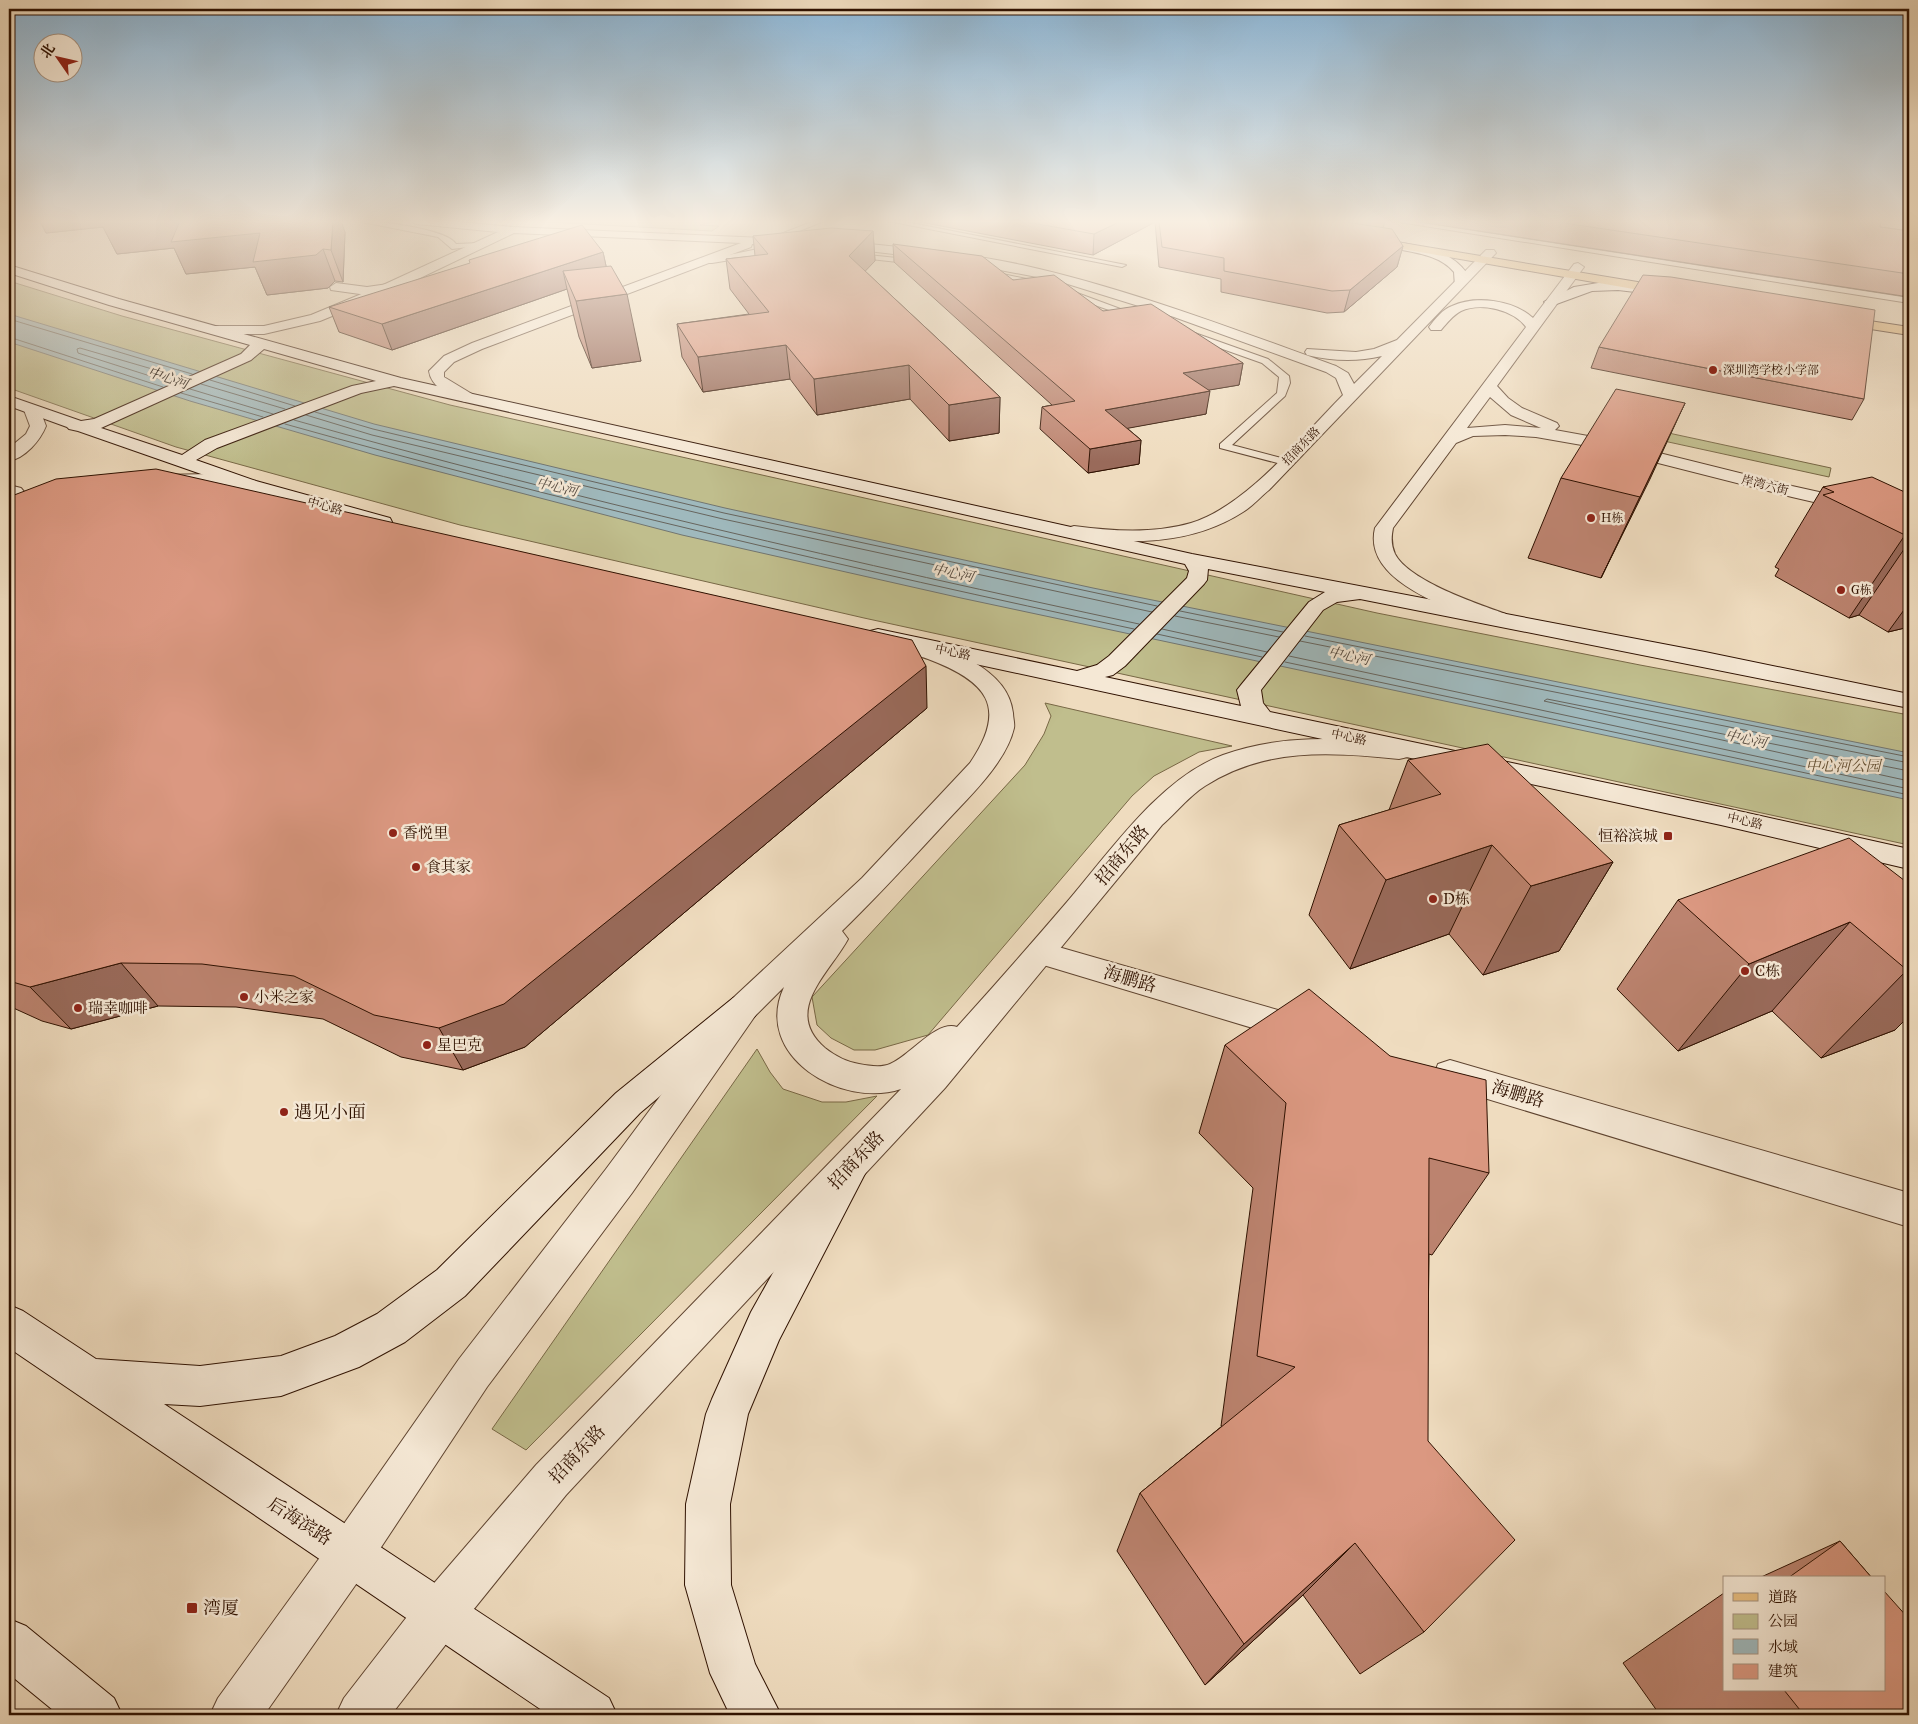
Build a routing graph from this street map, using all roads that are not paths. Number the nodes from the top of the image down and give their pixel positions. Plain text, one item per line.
1 (112, 301) edge
2 (357, 301) edge
3 (595, 301) edge
4 (1094, 301) edge
5 (1136, 301) edge
6 (1442, 301) edge
7 (1551, 302) edge
8 (1178, 314) junction
9 (1149, 320) edge
10 (1909, 322) edge
11 (1533, 327) junction
12 (212, 330) junction
13 (1176, 330) edge
14 (1909, 331) edge
15 (1404, 341) junction
16 (258, 342) junction
17 (398, 382) junction
18 (1490, 387) junction
19 (1351, 395) junction
20 (466, 396) junction
21 (9, 401) edge
22 (32, 410) junction
23 (74, 426) junction
24 (1448, 440) junction
25 (1622, 449) junction
26 (9, 456) edge
27 (1285, 462) junction
28 (186, 464) junction
29 (139, 482) edge
30 (250, 486) junction
31 (9, 490) edge
32 (34, 510) edge
33 (9, 513) edge
34 (1909, 518) edge
35 (9, 519) edge
36 (403, 527) edge
37 (1062, 531) junction
38 (1195, 570) junction
39 (1365, 593) junction
40 (1499, 620) junction
41 (1077, 678) junction
42 (1909, 701) edge
43 (1262, 718) junction
44 (1423, 753) junction
45 (1909, 859) edge
46 (872, 885) junction
47 (1041, 953) junction
48 (1008, 991) junction
49 (744, 1007) junction
50 (1330, 1038) edge
51 (1425, 1066) edge
52 (851, 1166) junction
53 (1909, 1210) edge
54 (9, 1325) edge
55 (90, 1379) junction
56 (350, 1554) junction
57 (440, 1613) junction
58 (9, 1643) edge
59 (97, 1715) edge
60 (235, 1715) edge
61 (361, 1715) edge
62 (592, 1715) edge
63 (756, 1715) edge

1 - 12 street
2 - 12 street
3 - 20 street
4 - 9 lane
5 - 8 street
6 - 15 street, 招商东路
7 - 11 street
8 - 15 street
8 - 19 street
10 - 14 main road
11 - 15 street
11 - 18 street
12 - 16 street
13 - 27 lane
15 - 19 street, 招商东路
16 - 17 street
16 - 23 street
17 - 20 street
17 - 28 street
18 - 24 street
18 - 25 street
19 - 27 street, 招商东路
20 - 37 street
21 - 22 street, 中心路
22 - 23 street, 中心路
22 - 26 street
23 - 28 street, 中心路
24 - 25 street
24 - 40 street
25 - 34 street, 岸湾六街
27 - 37 street, 招商东路
28 - 30 street, 中心路
29 - 30 street
30 - 36 street, 中心路
31 - 33 street
32 - 35 street
37 - 38 street
38 - 39 street
38 - 41 street
39 - 40 street
39 - 43 street
40 - 42 street
41 - 43 street, 中心路
41 - 46 street, 中心路
43 - 44 street, 中心路
44 - 45 street, 中心路
44 - 47 street, 招商东路
46 - 48 street
46 - 49 street
47 - 48 street, 招商东路
47 - 50 street, 海鹏路
48 - 52 street, 招商东路
49 - 55 street
49 - 56 street
51 - 53 street, 海鹏路
52 - 57 street, 招商东路
52 - 63 street
54 - 55 street, 后海滨路
55 - 56 street, 后海滨路
56 - 57 street, 后海滨路
56 - 60 street
57 - 61 street, 招商东路
57 - 62 street, 后海滨路
58 - 59 street

